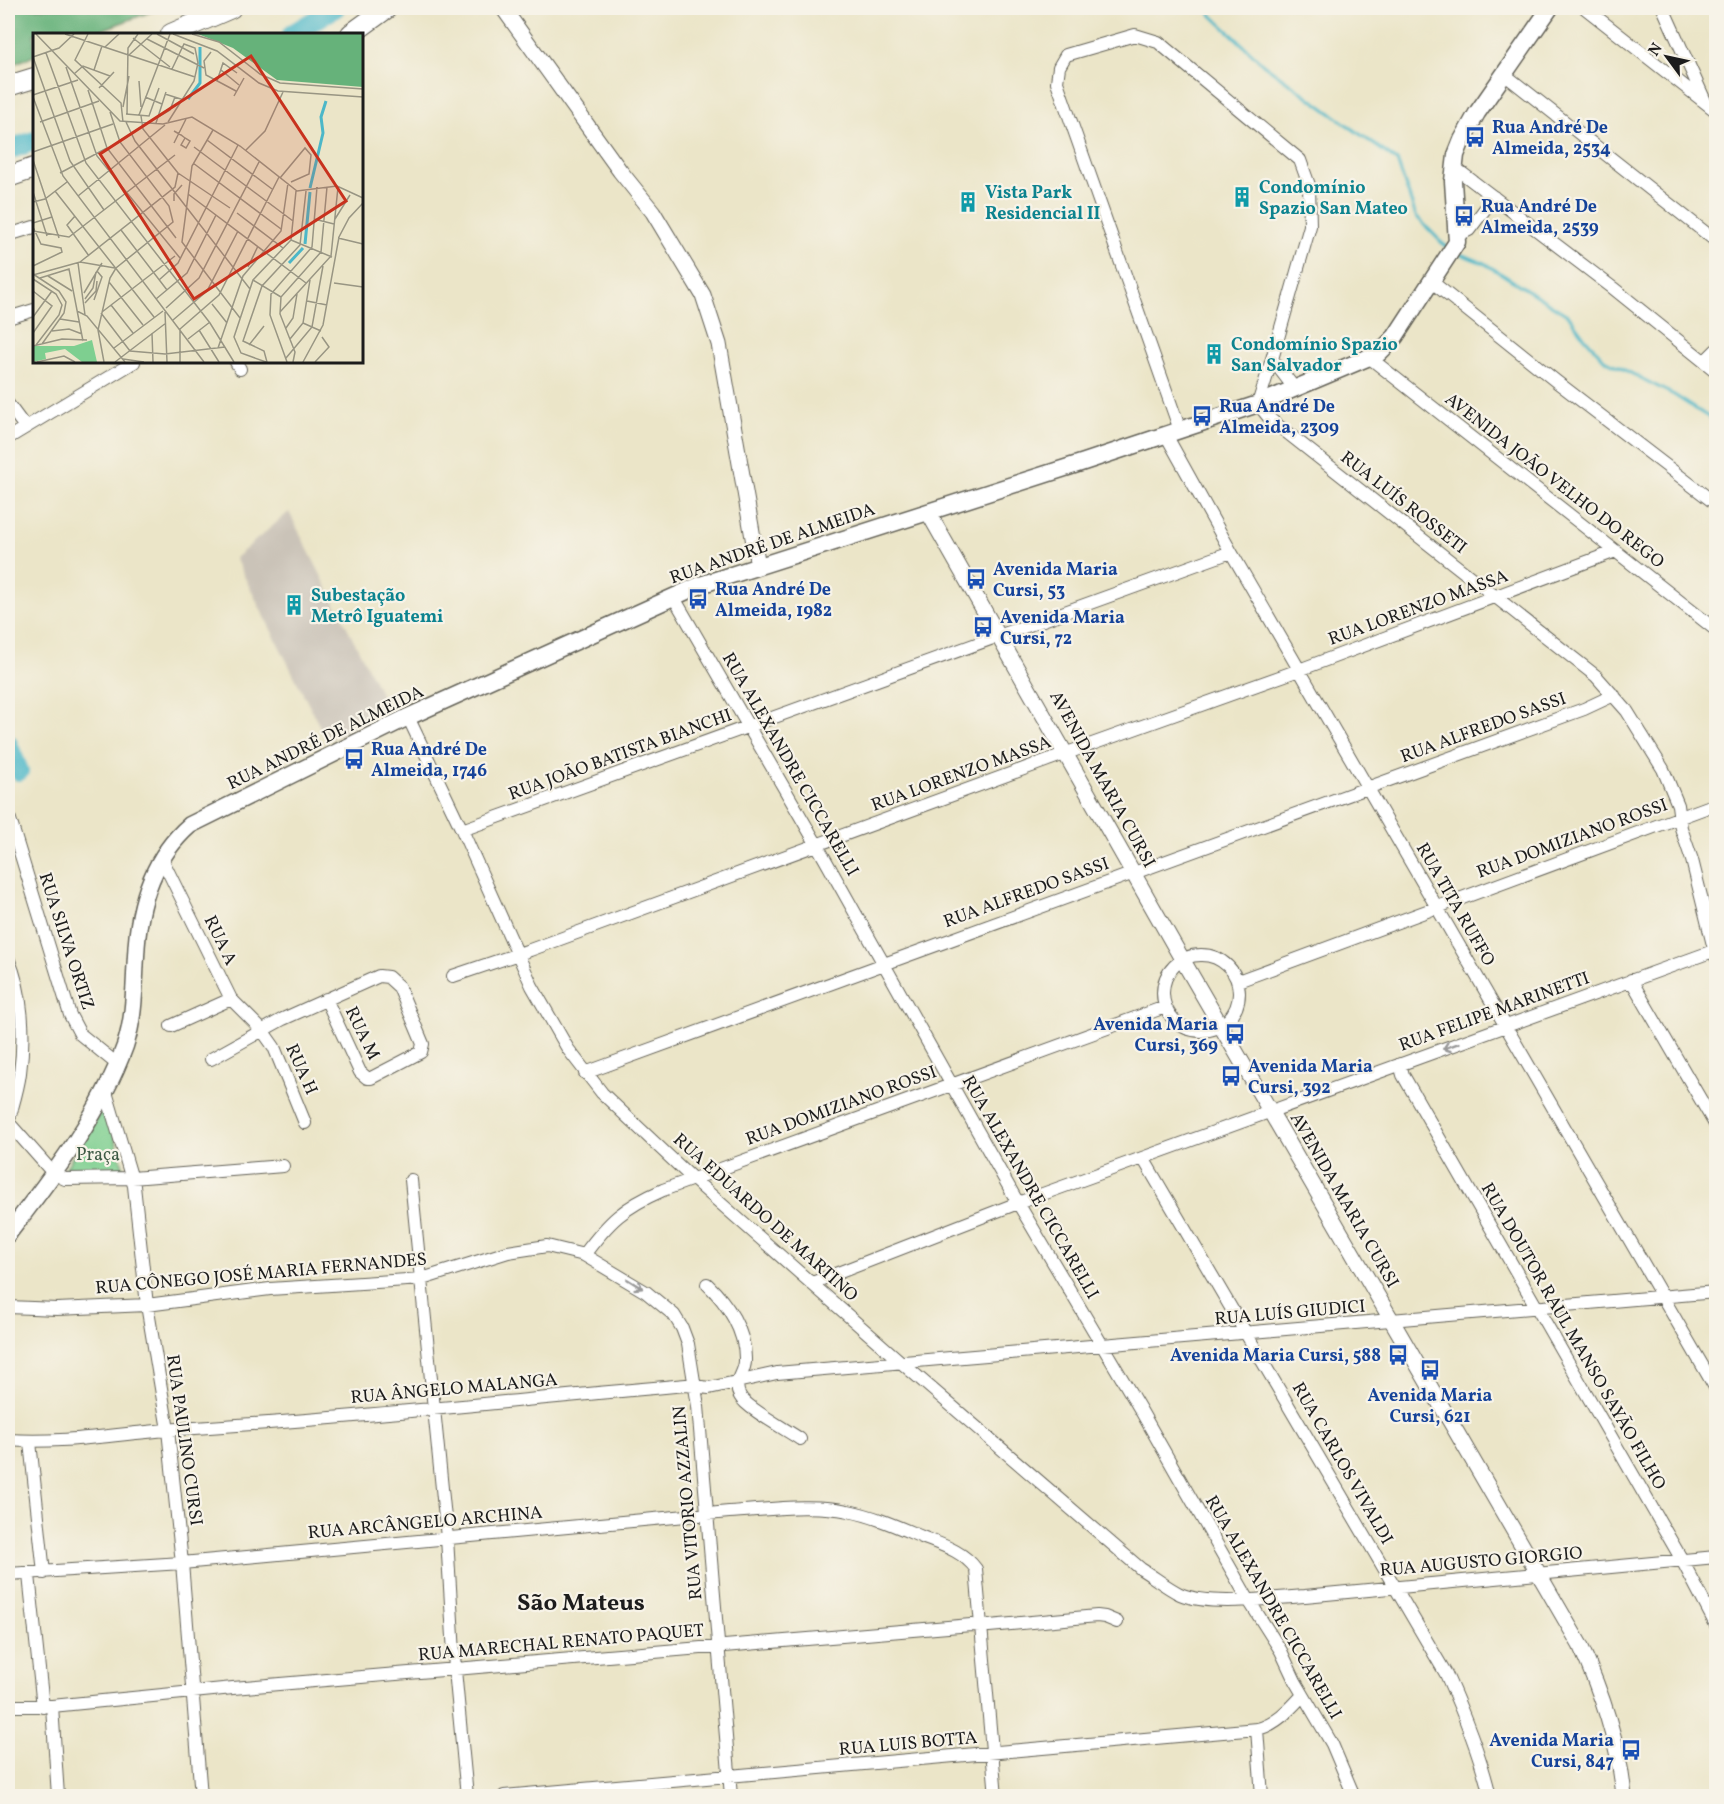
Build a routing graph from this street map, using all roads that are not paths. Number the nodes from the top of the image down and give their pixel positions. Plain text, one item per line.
1 (231, 8) edge
2 (387, 8) edge
3 (503, 8) edge
4 (1550, 8) edge
5 (1585, 8) edge
6 (1663, 8) edge
7 (173, 33) edge
8 (352, 33) edge
9 (1687, 59) junction
10 (1504, 74) junction
11 (1670, 75) junction
12 (33, 78) edge
13 (8, 86) edge
14 (1706, 102) junction
15 (1716, 111) edge
16 (1454, 167) junction
17 (33, 168) edge
18 (8, 177) edge
19 (1494, 197) junction
20 (33, 227) edge
21 (8, 235) edge
22 (1457, 239) junction
23 (1716, 241) edge
24 (1432, 282) junction
25 (33, 310) edge
26 (8, 318) edge
27 (1716, 350) edge
28 (1370, 358) junction
29 (1272, 359) junction
30 (1705, 361) junction
31 (129, 363) edge
32 (1716, 370) edge
33 (1295, 389) junction
34 (8, 404) edge
35 (1258, 404) junction
36 (25, 427) junction
37 (1173, 433) junction
38 (8, 438) edge
39 (1716, 504) edge
40 (928, 512) junction
41 (1616, 551) junction
42 (1231, 552) junction
43 (758, 566) junction
44 (673, 596) junction
45 (1495, 597) junction
46 (1716, 630) edge
47 (999, 636) junction
48 (1299, 670) junction
49 (1614, 695) junction
50 (408, 717) junction
51 (749, 727) junction
52 (1066, 753) junction
53 (1368, 788) junction
54 (1716, 804) edge
55 (8, 813) edge
56 (1680, 818) junction
57 (462, 830) junction
58 (817, 845) junction
59 (160, 857) junction
60 (1133, 873) junction
61 (1436, 907) junction
62 (1716, 953) edge
63 (516, 954) junction
64 (8, 958) edge
65 (1182, 959) junction
66 (884, 963) junction
67 (453, 976) dead end
68 (1631, 980) junction
69 (1238, 981) junction
70 (231, 999) junction
71 (326, 999) junction
72 (1165, 1007) junction
73 (171, 1026) dead end
74 (1221, 1026) junction
75 (1505, 1026) junction
76 (262, 1030) junction
77 (211, 1059) dead end
78 (117, 1064) junction
79 (1400, 1065) junction
80 (585, 1073) junction
81 (950, 1084) junction
82 (106, 1092) junction
83 (1271, 1112) junction
84 (8, 1123) edge
85 (305, 1123) dead end
86 (1716, 1126) edge
87 (1143, 1158) junction
88 (283, 1166) dead end
89 (54, 1174) junction
90 (132, 1178) junction
91 (693, 1179) junction
92 (411, 1180) dead end
93 (1018, 1203) junction
94 (8, 1234) edge
95 (584, 1255) junction
96 (422, 1278) junction
97 (812, 1282) junction
98 (707, 1284) dead end
99 (1716, 1292) edge
100 (1663, 1297) junction
101 (147, 1305) junction
102 (8, 1307) edge
103 (1538, 1308) junction
104 (1392, 1321) junction
105 (1247, 1334) junction
106 (1102, 1346) junction
107 (903, 1364) junction
108 (738, 1381) junction
109 (695, 1387) junction
110 (1716, 1389) edge
111 (434, 1409) junction
112 (168, 1430) junction
113 (800, 1439) dead end
114 (8, 1440) edge
115 (30, 1442) junction
116 (706, 1514) junction
117 (447, 1538) junction
118 (1716, 1557) edge
119 (1682, 1560) junction
120 (182, 1563) junction
121 (8, 1571) edge
122 (44, 1573) junction
123 (1539, 1573) junction
124 (29, 1575) junction
125 (1395, 1587) junction
126 (1248, 1599) junction
127 (1117, 1622) dead end
128 (1716, 1625) edge
129 (981, 1626) junction
130 (718, 1647) junction
131 (455, 1670) junction
132 (194, 1692) junction
133 (1303, 1695) junction
134 (8, 1706) edge
135 (48, 1706) junction
136 (1257, 1729) junction
137 (992, 1753) junction
138 (729, 1777) junction
139 (58, 1797) edge
140 (201, 1797) edge
141 (467, 1797) edge
142 (504, 1797) edge
143 (731, 1797) edge
144 (996, 1797) edge
145 (1262, 1797) edge
146 (1353, 1797) edge
147 (1490, 1797) edge
148 (1624, 1797) edge

1 - 7 highway
2 - 8 highway
3 - 43 street
4 - 10 main road
5 - 11 street
6 - 9 street
9 - 11 street
9 - 14 street
10 - 16 main road
10 - 23 street
11 - 14 street
12 - 13 highway
14 - 15 street
16 - 19 street
16 - 22 main road
17 - 18 highway
19 - 22 street
19 - 30 street
20 - 21 street
22 - 24 main road, RUA ANDRÉ DE ALMEIDA
24 - 28 main road, RUA ANDRÉ DE ALMEIDA
24 - 39 street
25 - 26 street
27 - 30 street
28 - 33 main road, RUA ANDRÉ DE ALMEIDA
28 - 41 street, AVENIDA JOÃO VELHO DO REGO
29 - 33 street
29 - 35 street
29 - 37 street, RUA TITA RUFFO
30 - 32 street
31 - 36 street
33 - 35 main road, RUA ANDRÉ DE ALMEIDA
34 - 36 street
35 - 37 main road, RUA ANDRÉ DE ALMEIDA
35 - 45 street, RUA LUÍS ROSSETI
36 - 38 street
37 - 40 main road, RUA ANDRÉ DE ALMEIDA
37 - 42 street, RUA TITA RUFFO
40 - 43 main road, RUA ANDRÉ DE ALMEIDA
40 - 47 street, AVENIDA MARIA CURSI
41 - 45 street, RUA LORENZO MASSA
41 - 46 street, AVENIDA JOÃO VELHO DO REGO
42 - 47 street, RUA JOÃO BATISTA BIANCHI
42 - 48 street, RUA TITA RUFFO
43 - 44 main road, RUA ANDRÉ DE ALMEIDA
44 - 50 main road, RUA ANDRÉ DE ALMEIDA
44 - 51 street, RUA ALEXANDRE CICCARELLI
45 - 48 street, RUA LORENZO MASSA
45 - 49 street, RUA LUÍS ROSSETI
47 - 51 street, RUA JOÃO BATISTA BIANCHI
47 - 52 street, AVENIDA MARIA CURSI
48 - 52 street, RUA LORENZO MASSA
48 - 53 street, RUA TITA RUFFO
49 - 53 street, RUA ALFREDO SASSI
49 - 56 street, RUA LUÍS ROSSETI
50 - 57 street, RUA EDUARDO DE MARTINO
50 - 59 main road, RUA ANDRÉ DE ALMEIDA
51 - 57 street, RUA JOÃO BATISTA BIANCHI
51 - 58 street, RUA ALEXANDRE CICCARELLI
52 - 58 street, RUA LORENZO MASSA
52 - 60 street, AVENIDA MARIA CURSI
53 - 60 street, RUA ALFREDO SASSI
53 - 61 street, RUA TITA RUFFO
54 - 56 street, RUA DOMIZIANO ROSSI
55 - 78 street, RUA SILVA ORTIZ
56 - 61 street, RUA DOMIZIANO ROSSI
56 - 62 street, RUA LUÍS ROSSETI
57 - 63 street, RUA EDUARDO DE MARTINO
58 - 63 street, RUA LORENZO MASSA
58 - 66 street, RUA ALEXANDRE CICCARELLI
59 - 70 street, RUA A
59 - 78 main road, RUA ANDRÉ DE ALMEIDA
60 - 65 street, AVENIDA MARIA CURSI
60 - 66 street, RUA ALFREDO SASSI
61 - 69 street, RUA DOMIZIANO ROSSI
61 - 75 street, RUA TITA RUFFO
62 - 68 street, RUA FELIPE MARINETTI
63 - 67 street, RUA LORENZO MASSA
63 - 80 street, RUA EDUARDO DE MARTINO
64 - 84 street
65 - 69 street
65 - 72 street
65 - 74 street, AVENIDA MARIA CURSI
66 - 80 street, RUA ALFREDO SASSI
66 - 81 street, RUA ALEXANDRE CICCARELLI
68 - 75 street, RUA FELIPE MARINETTI
68 - 86 street
69 - 74 street
70 - 73 street
70 - 76 street, RUA A
71 - 71 street, RUA M
71 - 76 street
72 - 74 street
72 - 81 street, RUA DOMIZIANO ROSSI
74 - 83 street, AVENIDA MARIA CURSI
75 -> 79 street, RUA FELIPE MARINETTI
75 - 100 street, RUA TITA RUFFO
76 - 77 street
76 - 85 street, RUA H
78 - 82 main road, RUA ANDRÉ DE ALMEIDA
79 - 83 street, RUA FELIPE MARINETTI
79 - 103 street, RUA DOUTOR RAUL MANSO SAYÃO FILHO
80 - 91 street, RUA EDUARDO DE MARTINO
81 - 91 street, RUA DOMIZIANO ROSSI
81 - 93 street, RUA ALEXANDRE CICCARELLI
82 - 89 main road, RUA ANDRÉ DE ALMEIDA
82 - 90 street, RUA PAULINO CURSI
83 - 87 street, RUA FELIPE MARINETTI
83 - 104 street, AVENIDA MARIA CURSI
84 - 89 street
87 - 93 street, RUA FELIPE MARINETTI
87 - 105 street, RUA CARLOS VIVALDI
88 - 90 street
89 - 90 street
89 - 94 main road, RUA ANDRÉ DE ALMEIDA
90 - 101 street, RUA PAULINO CURSI
91 - 95 street, RUA DOMIZIANO ROSSI
91 - 97 street, RUA EDUARDO DE MARTINO
92 - 96 street
93 - 97 street, RUA FELIPE MARINETTI
93 - 106 street, RUA ALEXANDRE CICCARELLI
95 - 96 street, RUA CÔNEGO JOSÉ MARIA FERNANDES
95 -> 109 street, RUA CÔNEGO JOSÉ MARIA FERNANDES
96 - 101 street, RUA CÔNEGO JOSÉ MARIA FERNANDES
96 - 111 street
97 - 107 street, RUA EDUARDO DE MARTINO
98 - 108 street
99 - 100 street, RUA LUÍS GIUDICI
100 - 103 street, RUA LUÍS GIUDICI
100 - 110 street, RUA TITA RUFFO
101 - 102 street, RUA CÔNEGO JOSÉ MARIA FERNANDES
101 - 112 street, RUA PAULINO CURSI
103 - 104 street, RUA LUÍS GIUDICI
103 - 119 street, RUA DOUTOR RAUL MANSO SAYÃO FILHO
104 - 105 street, RUA LUÍS GIUDICI
104 - 123 street, AVENIDA MARIA CURSI
105 - 106 street, RUA LUÍS GIUDICI
105 - 125 street, RUA CARLOS VIVALDI
106 - 107 street, RUA LUÍS GIUDICI
106 - 126 street, RUA ALEXANDRE CICCARELLI
107 - 108 street, RUA ÂNGELO MALANGA
107 - 126 street, RUA EDUARDO DE MARTINO
108 - 109 street, RUA ÂNGELO MALANGA
108 - 113 street
109 - 111 street, RUA ÂNGELO MALANGA
109 - 116 street, RUA VITORIO AZZALIN
111 - 112 street, RUA ÂNGELO MALANGA
111 - 117 street
112 - 115 street, RUA ÂNGELO MALANGA
112 - 120 street, RUA PAULINO CURSI
114 - 115 street, RUA ÂNGELO MALANGA
115 - 122 street
116 - 117 street, RUA ARCÂNGELO ARCHINA
116 - 129 street, RUA ARCÂNGELO ARCHINA
116 - 130 street, RUA VITORIO AZZALIN
117 - 120 street, RUA ARCÂNGELO ARCHINA
117 - 131 street
118 - 119 street, RUA AUGUSTO GIORGIO
119 - 123 street, RUA AUGUSTO GIORGIO
119 - 128 street, RUA DOUTOR RAUL MANSO SAYÃO FILHO
120 - 122 street, RUA ARCÂNGELO ARCHINA
120 - 132 street, RUA PAULINO CURSI
121 - 124 street, RUA ARCÂNGELO ARCHINA
122 - 124 street, RUA ARCÂNGELO ARCHINA
123 - 125 street, RUA AUGUSTO GIORGIO
123 - 148 street, AVENIDA MARIA CURSI
124 - 135 street
125 - 126 street, RUA AUGUSTO GIORGIO
125 - 147 street, RUA CARLOS VIVALDI
126 - 133 street, RUA ALEXANDRE CICCARELLI
127 - 129 street, RUA MARECHAL RENATO PAQUET
129 - 130 street, RUA MARECHAL RENATO PAQUET
129 - 137 street
130 - 131 street, RUA MARECHAL RENATO PAQUET
130 - 138 street, RUA VITORIO AZZALIN
131 - 132 street, RUA MARECHAL RENATO PAQUET
131 - 141 street
132 - 135 street, RUA MARECHAL RENATO PAQUET
132 - 140 street, RUA PAULINO CURSI
133 - 136 street, RUA LUIS BOTTA
133 - 146 street, RUA ALEXANDRE CICCARELLI
134 - 135 street, RUA MARECHAL RENATO PAQUET
135 - 139 street
136 - 137 street, RUA LUIS BOTTA
136 - 145 street
137 - 138 street, RUA LUIS BOTTA
137 - 144 street
138 - 142 street, RUA LUIS BOTTA
138 - 143 street, RUA VITORIO AZZALIN

